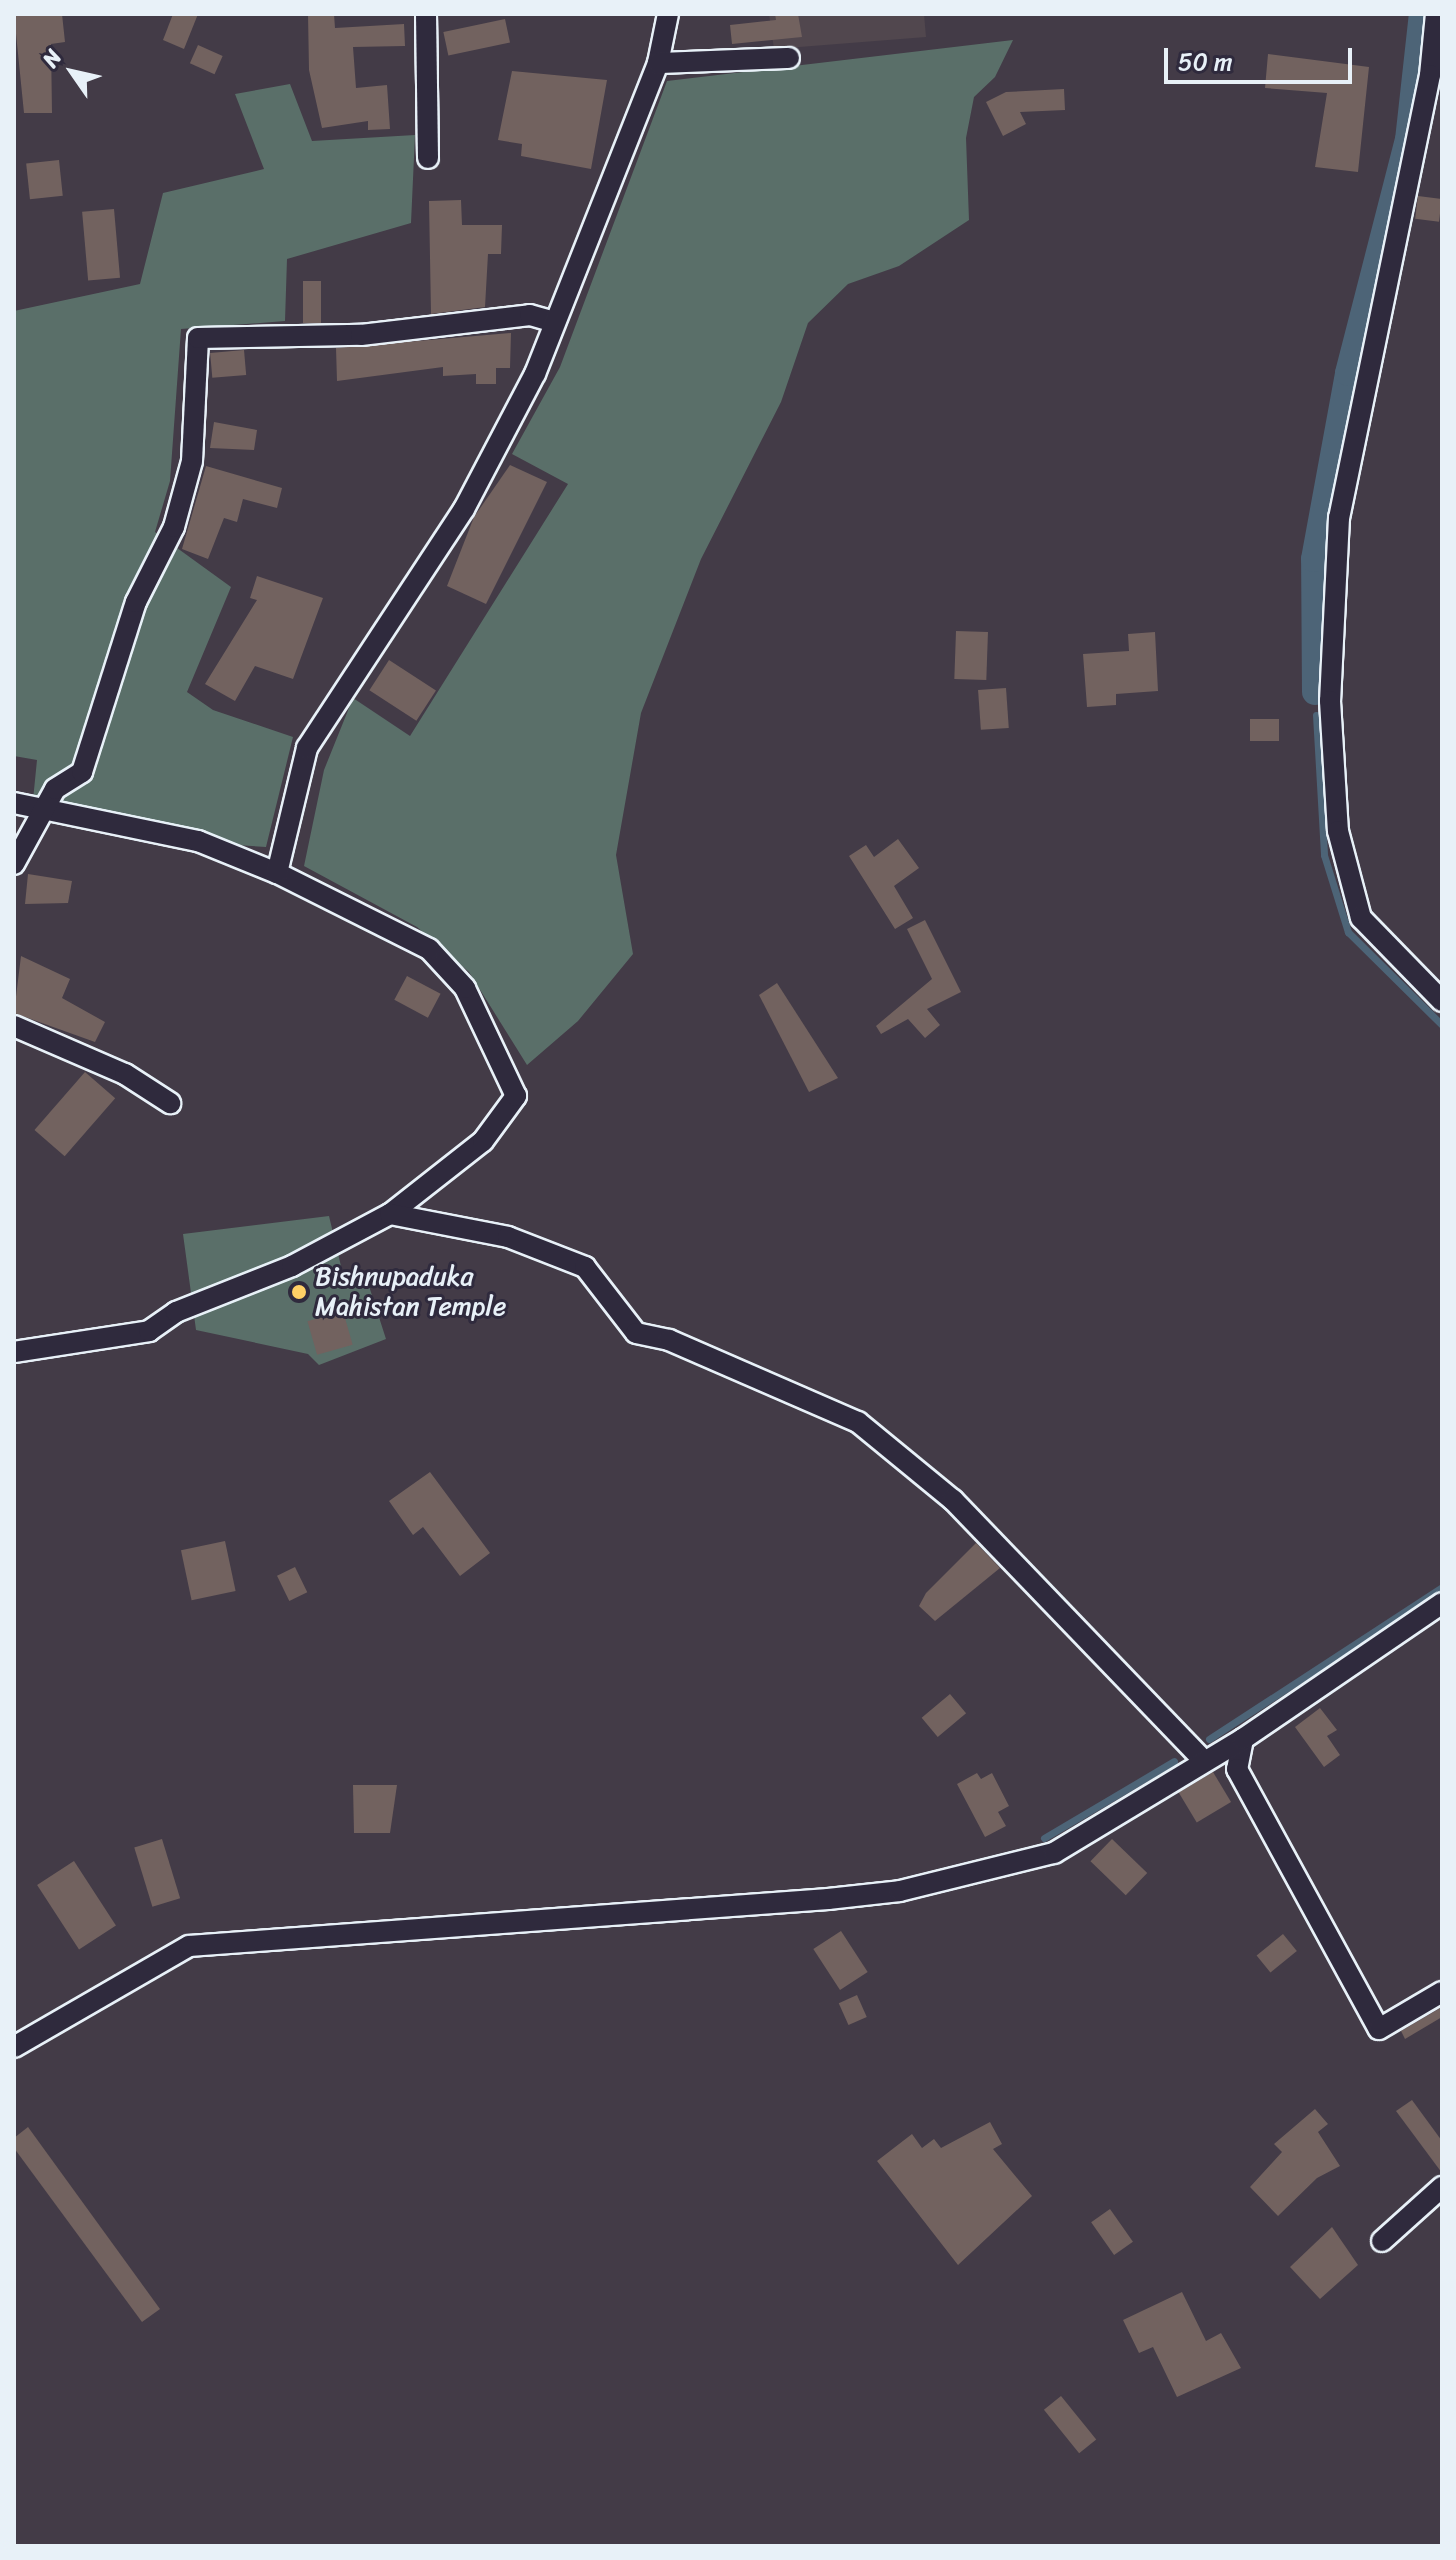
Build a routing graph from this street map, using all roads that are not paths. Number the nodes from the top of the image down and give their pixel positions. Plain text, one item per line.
1 (426, 14) edge
2 (668, 14) edge
3 (1436, 14) edge
4 (789, 58) dead end
5 (658, 63) junction
6 (428, 158) dead end
7 (554, 322) junction
8 (14, 803) edge
9 (44, 808) junction
10 (14, 864) edge
11 (277, 873) junction
12 (1442, 1001) edge
13 (14, 1026) edge
14 (170, 1103) dead end
15 (390, 1214) junction
16 (14, 1352) edge
17 (1442, 1603) edge
18 (1243, 1739) junction
19 (1203, 1760) junction
20 (1442, 1992) edge
21 (14, 2047) edge
22 (1442, 2187) edge
23 (1382, 2241) dead end

1 - 6 street
2 - 5 street
3 - 12 street
4 - 5 street
5 - 7 street
7 - 9 street
7 - 11 street
8 - 9 street
9 - 10 street
9 - 11 street
11 - 15 street
13 - 14 street
15 - 16 street
15 - 19 street
17 - 18 street
18 - 19 street
18 - 20 street
19 - 21 street
22 - 23 street

